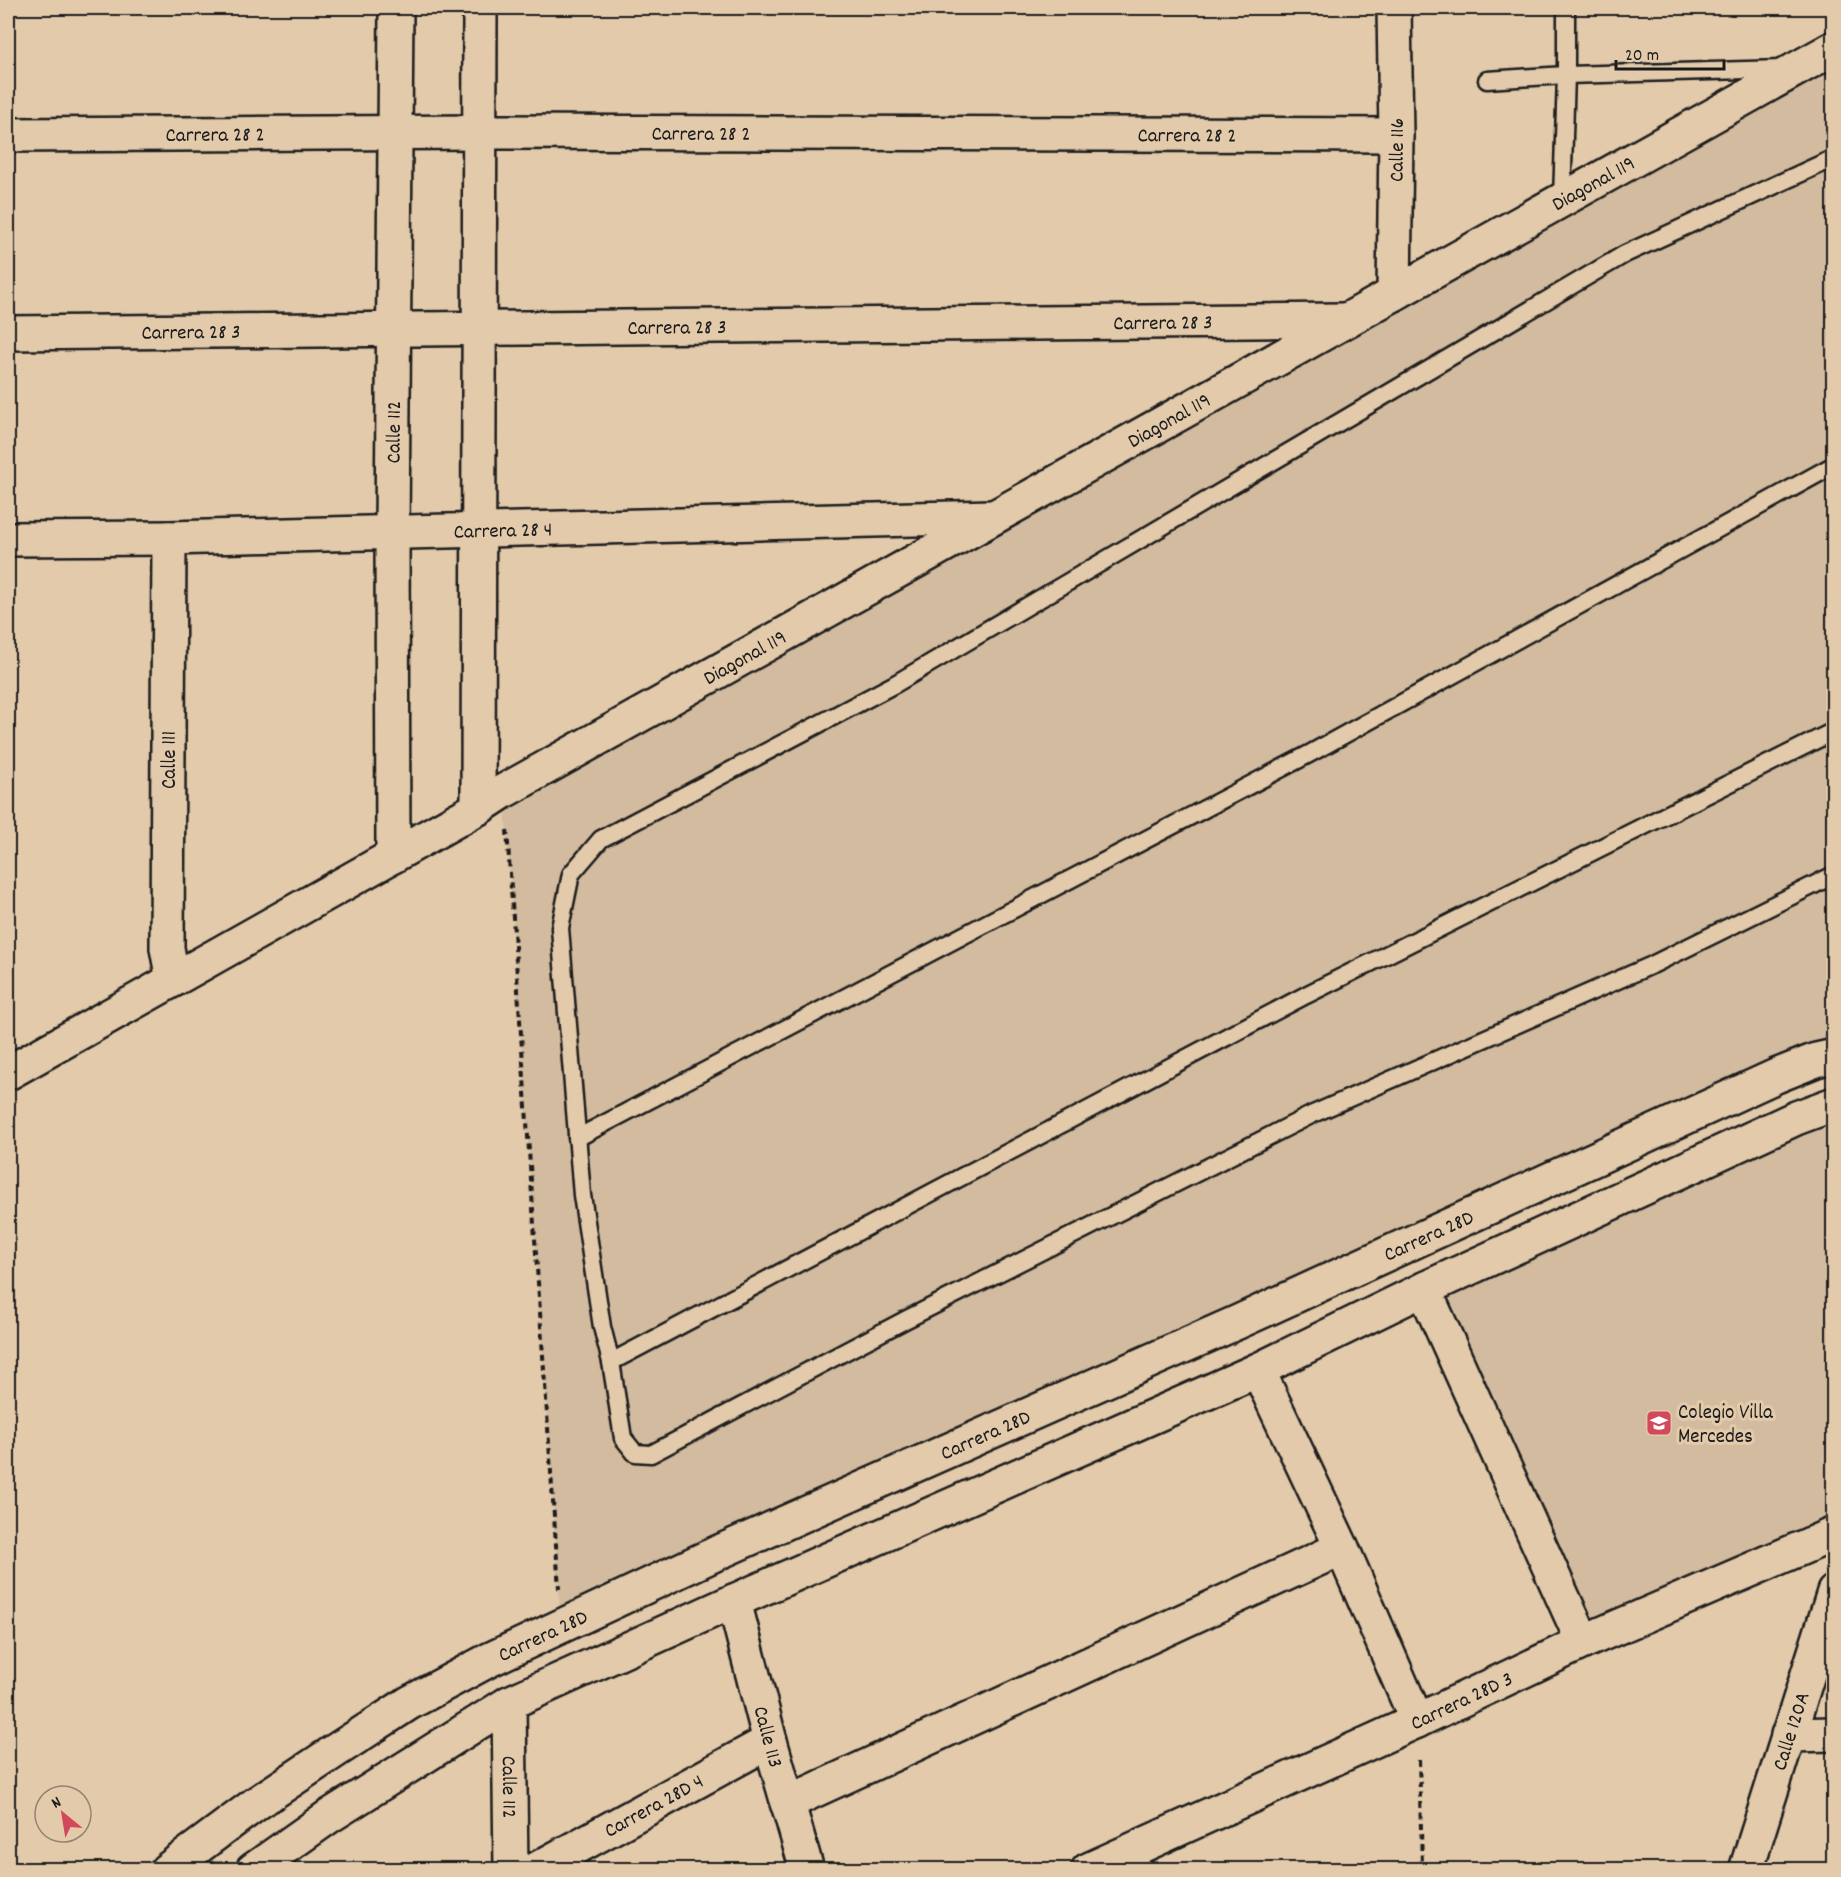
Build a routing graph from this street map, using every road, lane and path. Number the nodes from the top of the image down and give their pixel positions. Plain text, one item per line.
1 (396, 8) edge
2 (480, 8) edge
3 (1394, 8) edge
4 (1566, 8) edge
5 (1833, 48) edge
6 (1794, 69) junction
7 (1566, 75) junction
8 (1487, 80) dead end
9 (480, 132) junction
10 (395, 134) junction
11 (8, 135) edge
12 (1396, 135) junction
13 (1833, 158) edge
14 (1562, 199) junction
15 (1394, 294) junction
16 (1347, 320) junction
17 (478, 327) junction
18 (393, 330) junction
19 (8, 333) edge
20 (1833, 465) edge
21 (998, 517) junction
22 (478, 531) junction
23 (392, 533) junction
24 (169, 538) junction
25 (8, 539) edge
26 (1833, 731) edge
27 (491, 800) junction
28 (393, 856) junction
29 (1833, 875) edge
30 (173, 980) junction
31 (1833, 1056) edge
32 (8, 1073) edge
33 (1833, 1104) edge
34 (578, 1138) junction
35 (1424, 1289) junction
36 (611, 1362) junction
37 (1258, 1370) junction
38 (1833, 1534) edge
39 (1342, 1548) junction
40 (1833, 1592) edge
41 (734, 1601) junction
42 (561, 1625) junction
43 (1583, 1641) junction
44 (509, 1703) junction
45 (1417, 1721) junction
46 (1833, 1734) edge
47 (1788, 1735) junction
48 (770, 1741) junction
49 (787, 1803) junction
50 (1121, 1863) edge
51 (167, 1869) edge
52 (253, 1869) edge
53 (511, 1869) edge
54 (535, 1869) edge
55 (807, 1869) edge
56 (1088, 1869) edge
57 (1424, 1869) edge
58 (1746, 1869) edge

1 - 10 street, Calle 112
2 - 9 street
3 - 12 street, Calle 116
4 - 7 lane
5 - 6 street, Diagonal 119
6 - 7 lane
6 - 14 street, Diagonal 119
7 - 8 lane
7 - 14 lane
9 - 10 street, Carrera 28 2
9 - 12 street, Carrera 28 2
9 - 17 street
10 - 11 street, Carrera 28 2
10 - 18 street, Calle 112
12 - 15 street, Calle 116
13 - 34 lane
14 - 15 street, Diagonal 119
15 - 16 street, Diagonal 119
16 - 17 street, Carrera 28 3
16 - 21 street, Diagonal 119
17 - 18 street, Carrera 28 3
17 - 22 street
18 - 19 street, Carrera 28 3
18 - 23 street, Calle 112
20 - 34 lane
21 - 22 street, Carrera 28 4
21 - 27 street, Diagonal 119
22 - 23 street, Carrera 28 4
22 - 27 street
23 - 24 street, Carrera 28 4
23 - 28 street, Calle 112
24 - 25 street, Carrera 28 4
24 - 30 street, Calle 111
26 - 36 lane
27 - 28 street, Diagonal 119
27 - 42 path
28 - 30 street, Diagonal 119
29 - 36 lane
30 - 32 street, Diagonal 119
31 - 42 street, Carrera 28D
33 - 35 street
34 - 36 lane
35 - 37 street
35 - 43 street
37 - 39 street
37 - 41 street
38 - 43 street, Carrera 28D 3
39 - 45 street
39 - 49 street
40 - 47 street, Calle 120A
41 - 44 street
41 - 48 street, Calle 113
42 - 51 street, Carrera 28D
43 - 45 street, Carrera 28D 3
44 - 52 street
44 - 53 street, Calle 112
45 - 50 street, Carrera 28D 3
45 - 57 path
46 - 47 street
47 - 58 street, Calle 120A
48 - 49 street, Calle 113
48 - 54 street, Carrera 28D 4
49 - 55 street, Calle 113
50 - 56 street, Carrera 28D 3

